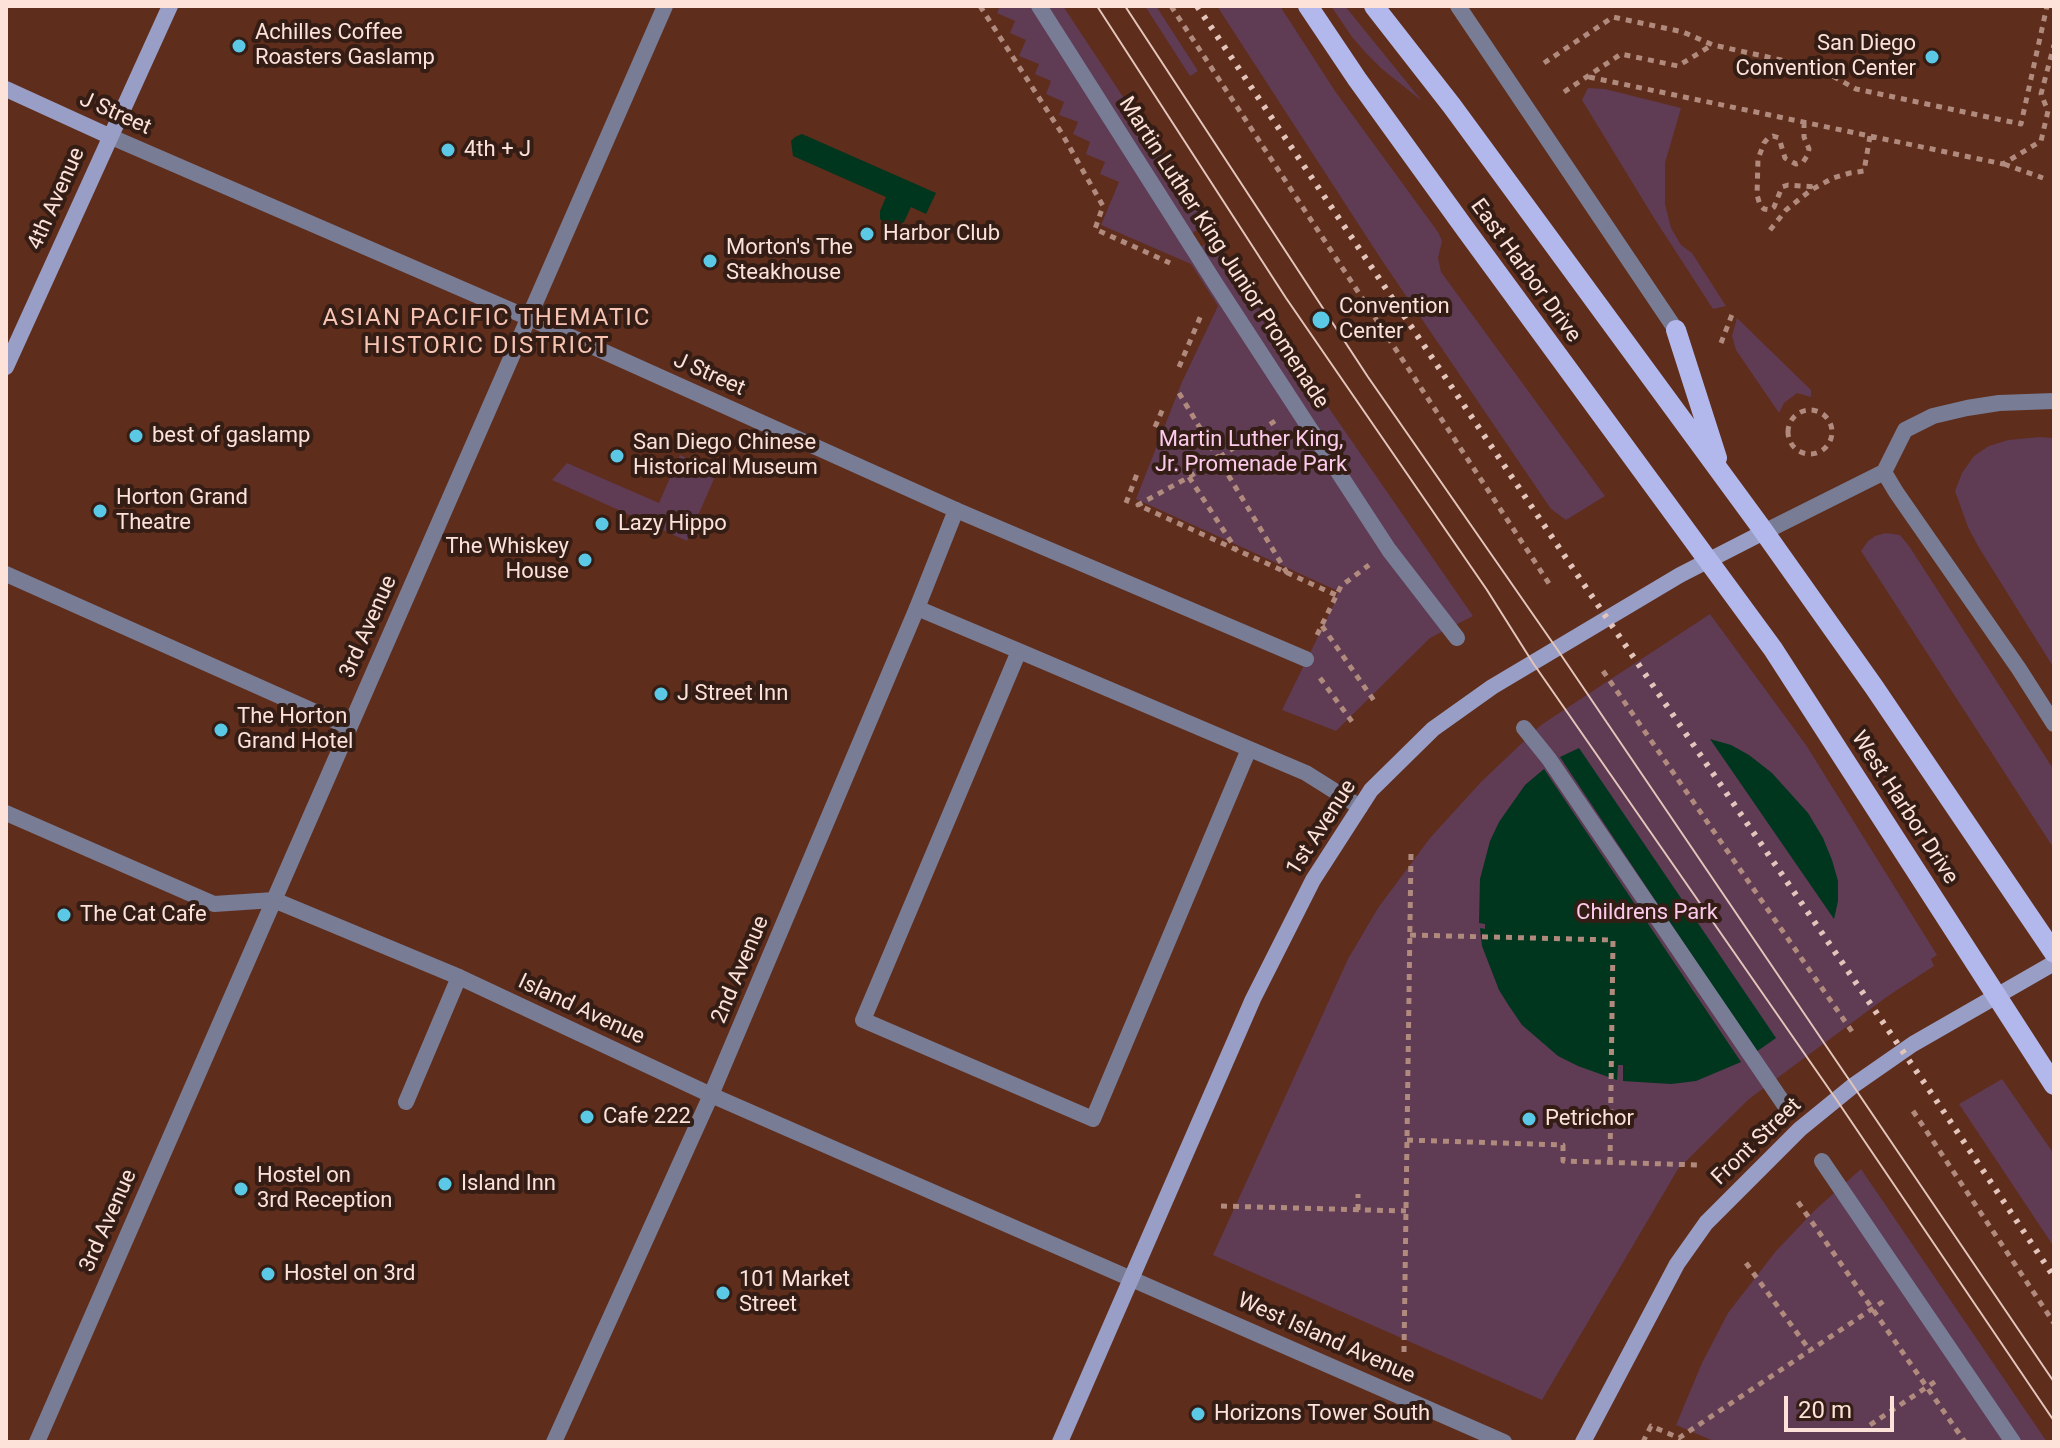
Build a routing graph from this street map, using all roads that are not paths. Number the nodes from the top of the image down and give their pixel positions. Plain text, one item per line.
1 (170, 6) edge
2 (665, 6) edge
3 (1039, 6) edge
4 (1308, 6) edge
5 (1374, 6) edge
6 (1458, 6) edge
7 (6, 89) edge
8 (109, 136) junction
9 (529, 318) junction
10 (1676, 330) joint
11 (6, 367) edge
12 (2054, 401) edge
13 (1884, 472) junction
14 (1722, 473) junction
15 (1736, 493) joint
16 (956, 510) junction
17 (1764, 532) junction
18 (1707, 561) junction
19 (6, 574) edge
20 (917, 608) junction
21 (1457, 638) dead end
22 (1019, 651) junction
23 (1306, 659) road end
24 (2054, 724) edge
25 (349, 727) junction
26 (1524, 728) dead end
27 (1249, 749) junction
28 (1360, 807) junction
29 (6, 813) edge
30 (274, 900) junction
31 (2054, 953) edge
32 (2054, 963) edge
33 (459, 977) junction
34 (1997, 995) junction
35 (2054, 1085) edge
36 (711, 1095) junction
37 (406, 1102) dead end
38 (1786, 1107) dead end
39 (1822, 1161) dead end
40 (1130, 1278) junction
41 (37, 1442) edge
42 (554, 1442) edge
43 (1060, 1442) edge
44 (1504, 1442) edge
45 (1583, 1442) edge
46 (2013, 1442) edge

1 - 8 main road, 4th Avenue
2 - 9 street, 3rd Avenue
3 - 21 street, Martin Luther King Junior Promenade
4 - 18 main road, East Harbor Drive
5 - 14 main road, East Harbor Drive
6 - 10 street
7 - 8 main road, J Street
8 - 9 street, J Street
8 - 11 main road, 4th Avenue
9 - 16 street, J Street
9 - 25 street, 3rd Avenue
10 - 14 main road
12 - 13 street
13 - 17 street, 1st Avenue
13 - 24 street
14 - 15 main road, East Harbor Drive
15 - 17 main road, West Harbor Drive
16 - 20 street, 2nd Avenue
16 - 23 street, J Street
17 - 18 main road, 1st Avenue
17 - 31 main road, West Harbor Drive
18 - 28 main road, 1st Avenue
18 - 34 main road, West Harbor Drive
19 - 25 street
20 - 22 street
20 - 36 street, 2nd Avenue
22 - 27 street
22 - 27 street
25 - 30 street, 3rd Avenue
26 - 38 street
27 - 28 street
28 - 40 main road, 1st Avenue
29 - 30 street, Island Avenue
30 - 33 street, Island Avenue
30 - 41 street, 3rd Avenue
32 - 34 main road, Front Street
33 - 36 street, Island Avenue
33 - 37 street
34 - 35 main road, West Harbor Drive
34 - 45 main road, Front Street
36 - 40 street, Island Avenue
36 - 42 street, 2nd Avenue
39 - 46 street
40 - 43 main road, 1st Avenue
40 - 44 street, West Island Avenue

